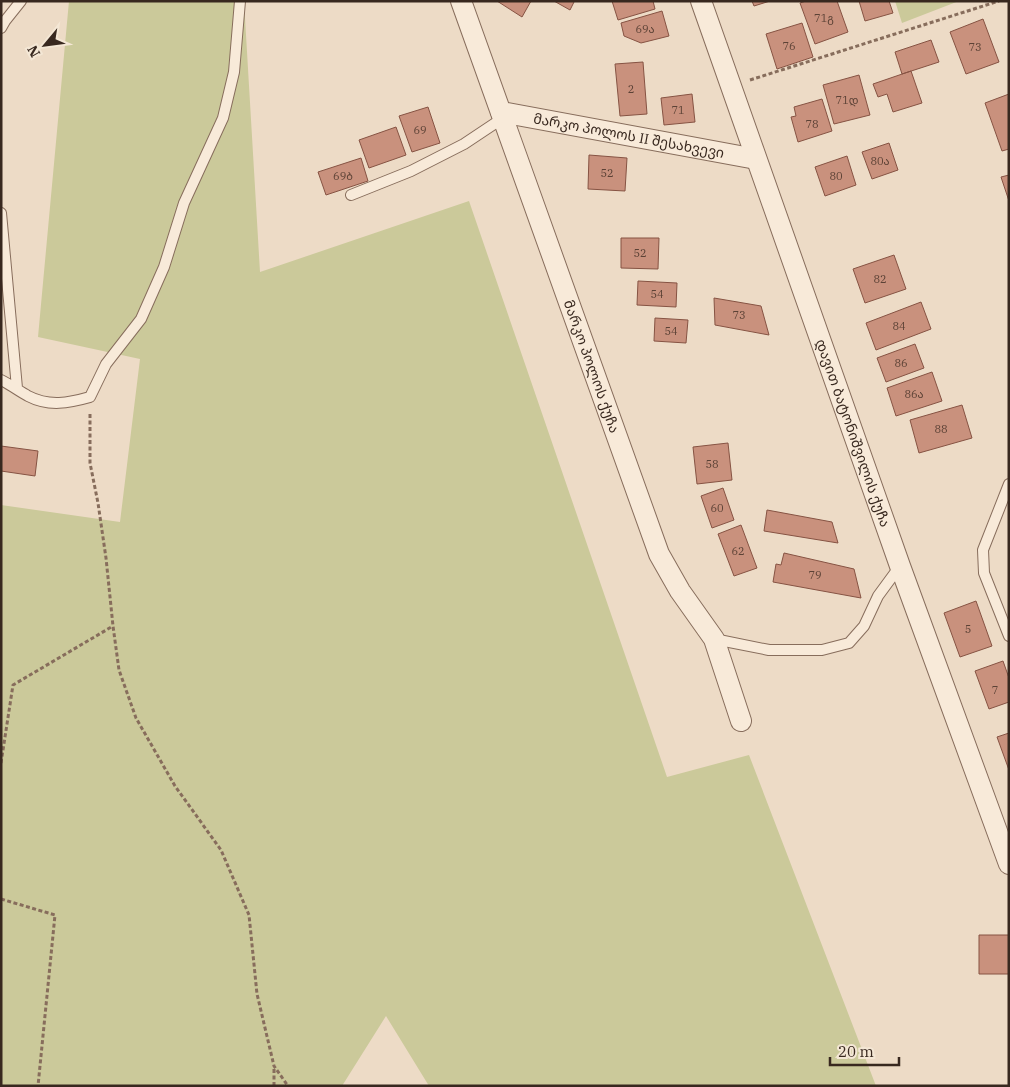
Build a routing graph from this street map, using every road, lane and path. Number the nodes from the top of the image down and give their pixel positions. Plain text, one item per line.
1 (21, 1) edge
2 (240, 1) edge
3 (461, 1) edge
4 (701, 1) edge
5 (999, 1) edge
6 (1, 28) edge
7 (730, 86) junction
8 (502, 115) junction
9 (756, 159) junction
10 (351, 195) dead end
11 (1, 213) edge
12 (1, 380) edge
13 (17, 388) junction
14 (90, 398) junction
15 (1009, 484) edge
16 (900, 566) junction
17 (113, 626) junction
18 (1009, 636) edge
19 (714, 639) junction
20 (741, 721) dead end
21 (1, 763) edge
22 (1009, 864) edge
23 (1, 899) edge
24 (274, 1066) junction
25 (38, 1086) edge
26 (274, 1086) edge
27 (288, 1086) edge

1 - 6 lane
2 - 14 lane
3 - 8 street, მარკო პოლოს ქუჩა
4 - 7 street, დავით ბატონიშვილის ქუჩა
5 - 7 path
7 - 9 street, დავით ბატონიშვილის ქუჩა
8 - 9 street, მარკო პოლოს II შესახვევი
8 - 10 lane
8 - 19 street, მარკო პოლოს ქუჩა
9 - 16 street, დავით ბატონიშვილის ქუჩა
11 - 13 lane
12 - 13 lane
13 - 14 lane
14 - 17 path
15 - 18 lane
16 - 19 lane
16 - 22 street, დავით ბატონიშვილის ქუჩა
17 - 21 path
17 - 24 path
19 - 20 street, მარკო პოლოს ქუჩა
23 - 25 path
24 - 26 path
24 - 27 path

